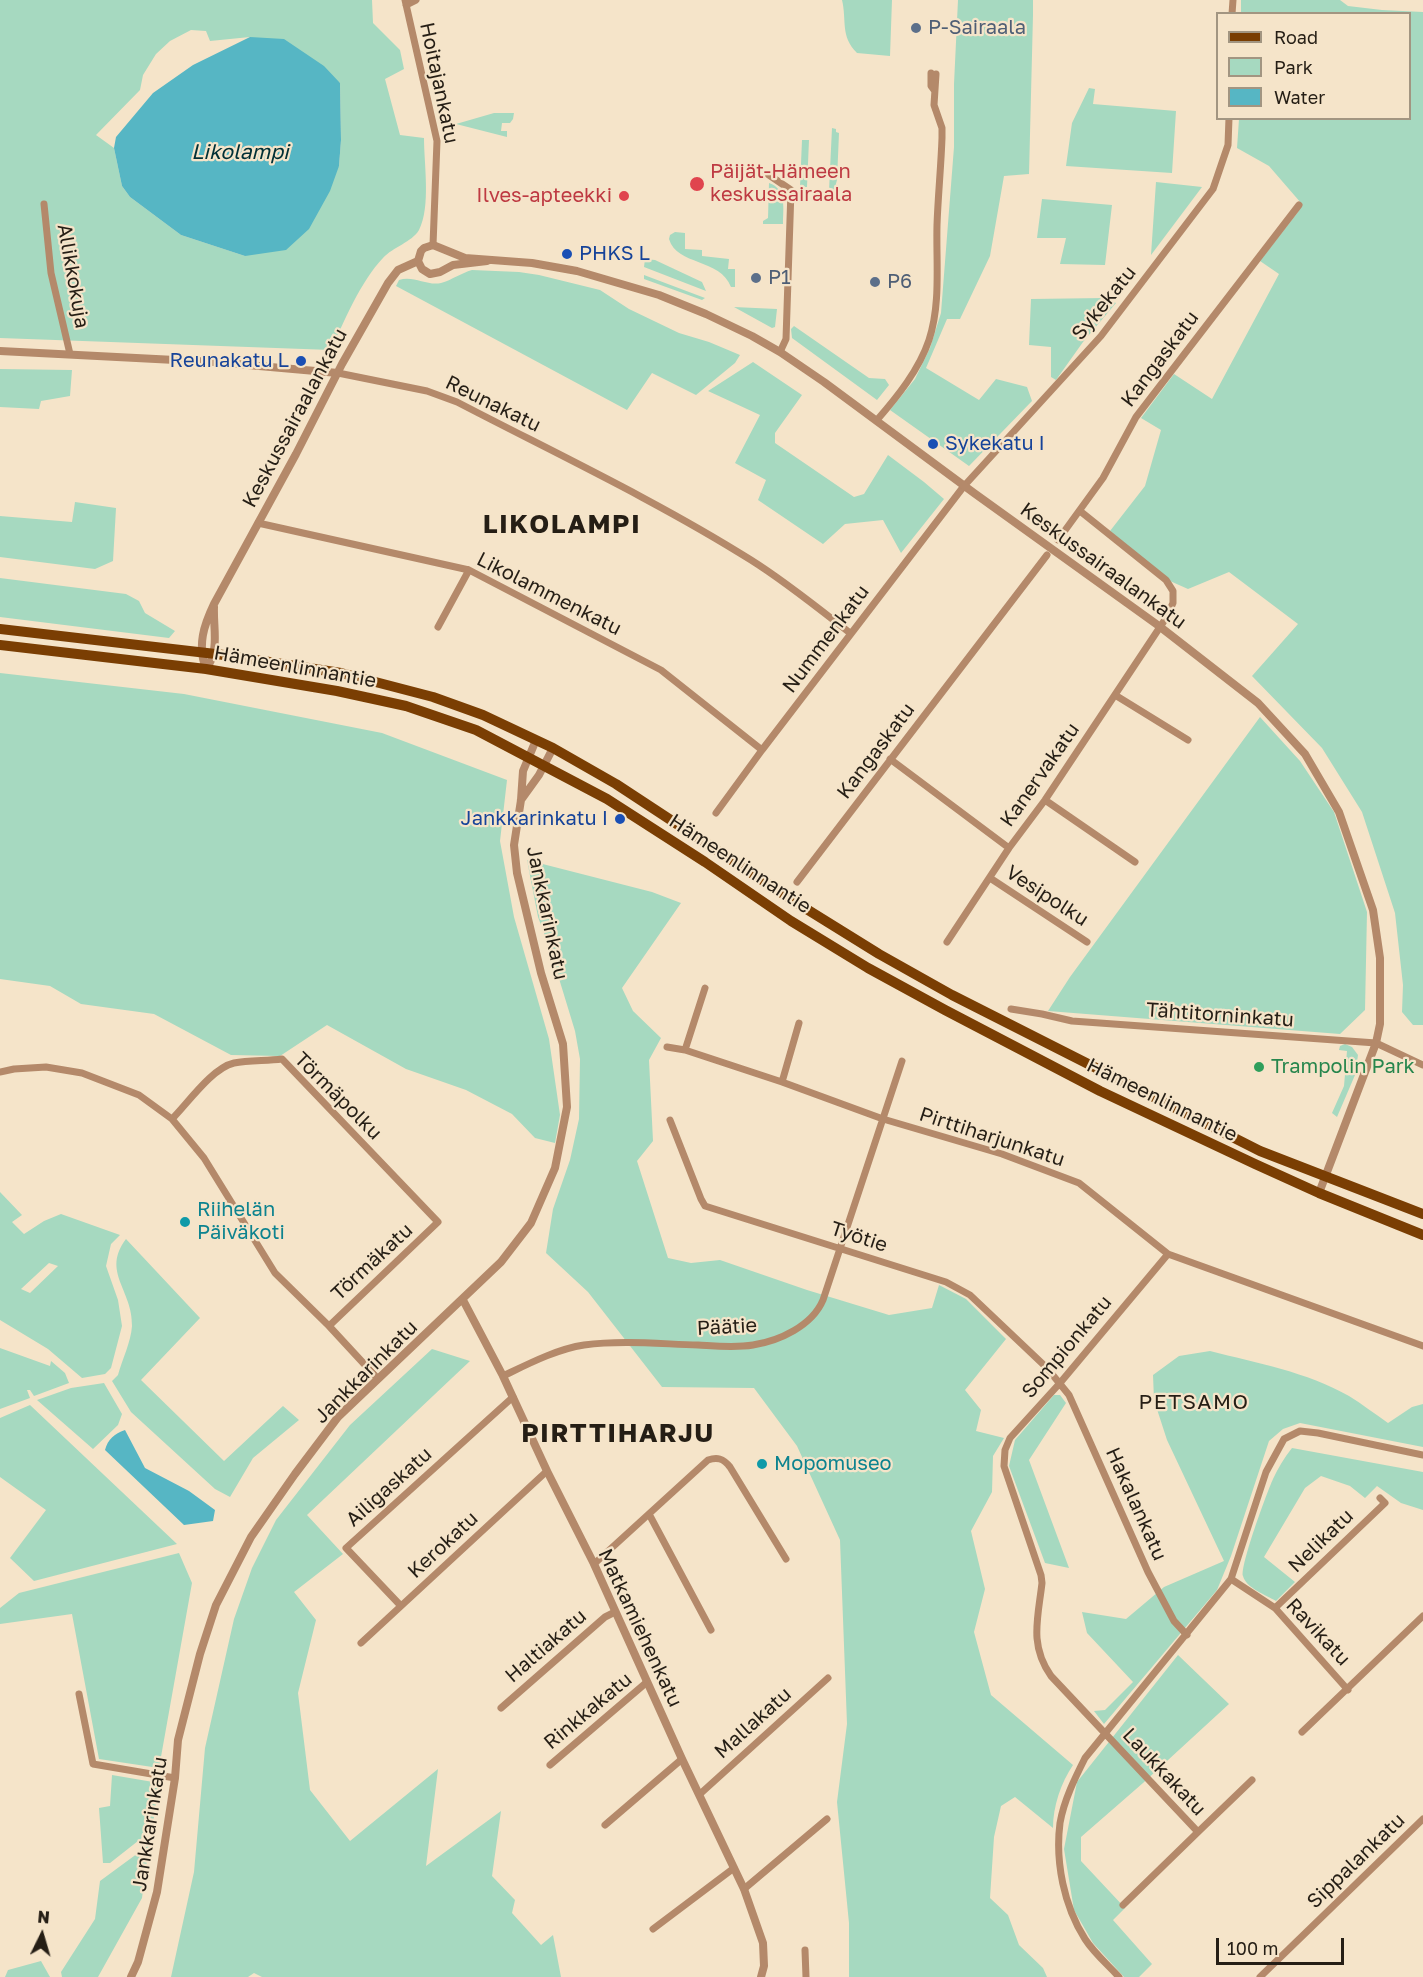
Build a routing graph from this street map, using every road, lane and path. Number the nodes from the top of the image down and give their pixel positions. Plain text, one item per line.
1 (416, 0) edge
2 (406, 3) edge
3 (933, 74) dead end
4 (1229, 120) edge
5 (766, 173) dead end
6 (44, 204) dead end
7 (1299, 205) dead end
8 (433, 245) junction
9 (444, 251) junction
10 (418, 261) junction
11 (487, 261) junction
12 (443, 269) junction
13 (0, 351) edge
14 (780, 352) junction
15 (70, 354) junction
16 (338, 374) junction
17 (877, 420) junction
18 (964, 486) junction
19 (1080, 511) junction
20 (258, 523) junction
21 (1058, 540) dead end
22 (1047, 555) dead end
23 (469, 570) junction
24 (214, 604) junction
25 (1159, 626) junction
26 (438, 627) dead end
27 (0, 628) edge
28 (850, 633) junction
29 (0, 645) edge
30 (201, 651) junction
31 (214, 653) junction
32 (206, 669) junction
33 (1115, 695) junction
34 (536, 740) junction
35 (1188, 740) dead end
36 (553, 748) junction
37 (762, 750) junction
38 (528, 757) junction
39 (890, 759) junction
40 (543, 765) junction
41 (521, 800) junction
42 (1045, 800) junction
43 (716, 813) dead end
44 (1009, 848) junction
45 (1135, 862) dead end
46 (990, 878) junction
47 (798, 882) dead end
48 (947, 942) dead end
49 (1087, 942) dead end
50 (705, 988) dead end
51 (1011, 1009) dead end
52 (800, 1023) dead end
53 (1376, 1043) junction
54 (667, 1047) dead end
55 (685, 1050) junction
56 (902, 1061) dead end
57 (1423, 1065) edge
58 (0, 1072) edge
59 (782, 1082) junction
60 (172, 1119) junction
61 (883, 1119) junction
62 (670, 1120) dead end
63 (1325, 1177) junction
64 (1319, 1193) junction
65 (1423, 1215) edge
66 (438, 1222) joint
67 (1423, 1235) edge
68 (841, 1248) junction
69 (1168, 1254) junction
70 (463, 1300) junction
71 (329, 1326) junction
72 (1423, 1346) edge
73 (503, 1376) junction
74 (378, 1379) junction
75 (1060, 1383) junction
76 (513, 1397) junction
77 (1423, 1455) edge
78 (1004, 1466) joint
79 (547, 1471) junction
80 (1380, 1498) dead end
81 (649, 1514) junction
82 (786, 1559) dead end
83 (594, 1564) junction
84 (1231, 1579) junction
85 (401, 1606) junction
86 (1275, 1608) junction
87 (615, 1612) junction
88 (1423, 1616) edge
89 (711, 1630) dead end
90 (1187, 1635) junction
91 (361, 1643) dead end
92 (828, 1678) dead end
93 (647, 1682) junction
94 (1348, 1690) junction
95 (79, 1694) dead end
96 (501, 1708) dead end
97 (1302, 1732) dead end
98 (1107, 1734) junction
99 (682, 1759) junction
100 (550, 1765) dead end
101 (175, 1778) junction
102 (1252, 1780) dead end
103 (700, 1794) junction
104 (827, 1819) dead end
105 (1423, 1819) edge
106 (605, 1825) dead end
107 (1198, 1832) junction
108 (734, 1868) junction
109 (744, 1889) junction
110 (1123, 1905) dead end
111 (653, 1929) dead end
112 (805, 1950) dead end
113 (131, 1977) edge
114 (761, 1977) edge
115 (806, 1977) edge
116 (1119, 1977) edge
117 (1260, 1977) edge

1 - 2 street
2 - 8 street, Hoitajankatu
3 - 17 street
4 - 18 street, Sykekatu
5 - 14 street
6 - 15 street, Allikkokuja
7 - 19 street, Kangaskatu
8 - 9 street
8 - 10 street
9 - 11 street, Keskussairaalankatu
9 - 12 street
10 - 12 street
10 - 16 street, Keskussairaalankatu
11 - 12 street
11 - 14 street, Keskussairaalankatu
13 - 15 street, Reunakatu
14 - 17 street, Keskussairaalankatu
15 - 16 street, Reunakatu
16 - 20 street, Keskussairaalankatu
16 - 28 street, Reunakatu
17 - 18 street, Keskussairaalankatu
18 - 25 street, Keskussairaalankatu
18 - 28 street, Nummenkatu
19 - 21 street, Kangaskatu
19 - 25 street, Kanervakatu
20 - 23 street, Likolammenkatu
20 - 24 street, Keskussairaalankatu
22 - 39 street, Kangaskatu
23 - 26 street
23 - 37 street, Likolammenkatu
24 - 30 street, Keskussairaalankatu
24 - 31 street, Keskussairaalankatu
25 - 33 street, Kanervakatu
25 - 53 street, Keskussairaalankatu
27 - 30 main road, Hämeenlinnantie
28 - 37 street, Nummenkatu
29 - 32 main road, Hämeenlinnantie
30 - 31 main road, Hämeenlinnantie
30 - 32 street, Keskussairaalankatu
31 - 32 street, Keskussairaalankatu
31 - 34 main road, Hämeenlinnantie
32 - 38 main road, Hämeenlinnantie
33 - 35 street
33 - 42 street, Kanervakatu
34 - 36 main road, Hämeenlinnantie
34 - 38 street, Jankkarinkatu
36 - 40 street, Jankkarinkatu
36 - 63 main road, Hämeenlinnantie
37 - 43 street, Nummenkatu
38 - 40 main road, Hämeenlinnantie
38 - 41 street, Jankkarinkatu
39 - 44 street
39 - 47 street, Kangaskatu
40 - 41 street, Jankkarinkatu
40 - 64 main road, Hämeenlinnantie
41 - 70 street, Jankkarinkatu
42 - 44 street, Kanervakatu
42 - 45 street
44 - 46 street, Kanervakatu
46 - 48 street, Kanervakatu
46 - 49 street, Vesipolku
50 - 55 street
51 - 53 street, Tähtitorninkatu
52 - 59 street
53 - 57 street, Tähtitorninkatu
53 - 63 street, Keskussairaalankatu
54 - 55 street, Pirttiharjunkatu
55 - 59 street, Pirttiharjunkatu
56 - 61 street, Päätie
58 - 60 street
59 - 61 street, Pirttiharjunkatu
60 - 66 street, Törmäpolku
60 - 71 street
61 - 68 street, Päätie
61 - 69 street, Pirttiharjunkatu
62 - 68 street, Työtie
63 - 64 street, Keskussairaalankatu
63 - 65 main road, Hämeenlinnantie
64 - 67 main road, Hämeenlinnantie
66 - 71 street, Törmäkatu
68 - 73 street, Päätie
68 - 75 street, Työtie
69 - 72 street, Pirttiharjunkatu
69 - 75 street, Sompionkatu
70 - 73 street, Matkamiehenkatu
70 - 74 street, Jankkarinkatu
71 - 74 street
73 - 76 street, Matkamiehenkatu
74 - 101 street, Jankkarinkatu
75 - 78 street, Sompionkatu
75 - 90 street, Hakalankatu
76 - 79 street, Matkamiehenkatu
76 - 85 street, Ailigaskatu
77 - 84 street
78 - 98 street, Laukkakatu
79 - 83 street, Matkamiehenkatu
79 - 85 street, Kerokatu
80 - 86 street, Nelikatu
81 - 82 street
81 - 83 street
81 - 89 street
83 - 87 street, Matkamiehenkatu
84 - 86 street, Ravikatu
84 - 90 street
85 - 91 street, Kerokatu
86 - 94 street, Ravikatu
87 - 93 street, Matkamiehenkatu
87 - 96 street, Haltiakatu
88 - 94 street, Ravikatu
90 - 98 street
92 - 103 street, Mallakatu
93 - 99 street, Matkamiehenkatu
93 - 100 street, Rinkkakatu
94 - 97 street, Ravikatu
95 - 101 street
98 - 107 street, Laukkakatu
98 - 116 street
99 - 103 street, Matkamiehenkatu
99 - 106 street
101 - 113 street, Jankkarinkatu
102 - 107 street, Laukkakatu
103 - 108 street, Matkamiehenkatu
104 - 109 street
105 - 117 street, Sippalankatu
107 - 110 street, Laukkakatu
108 - 109 street, Matkamiehenkatu
108 - 111 street
109 - 114 street, Matkamiehenkatu
112 - 115 street

